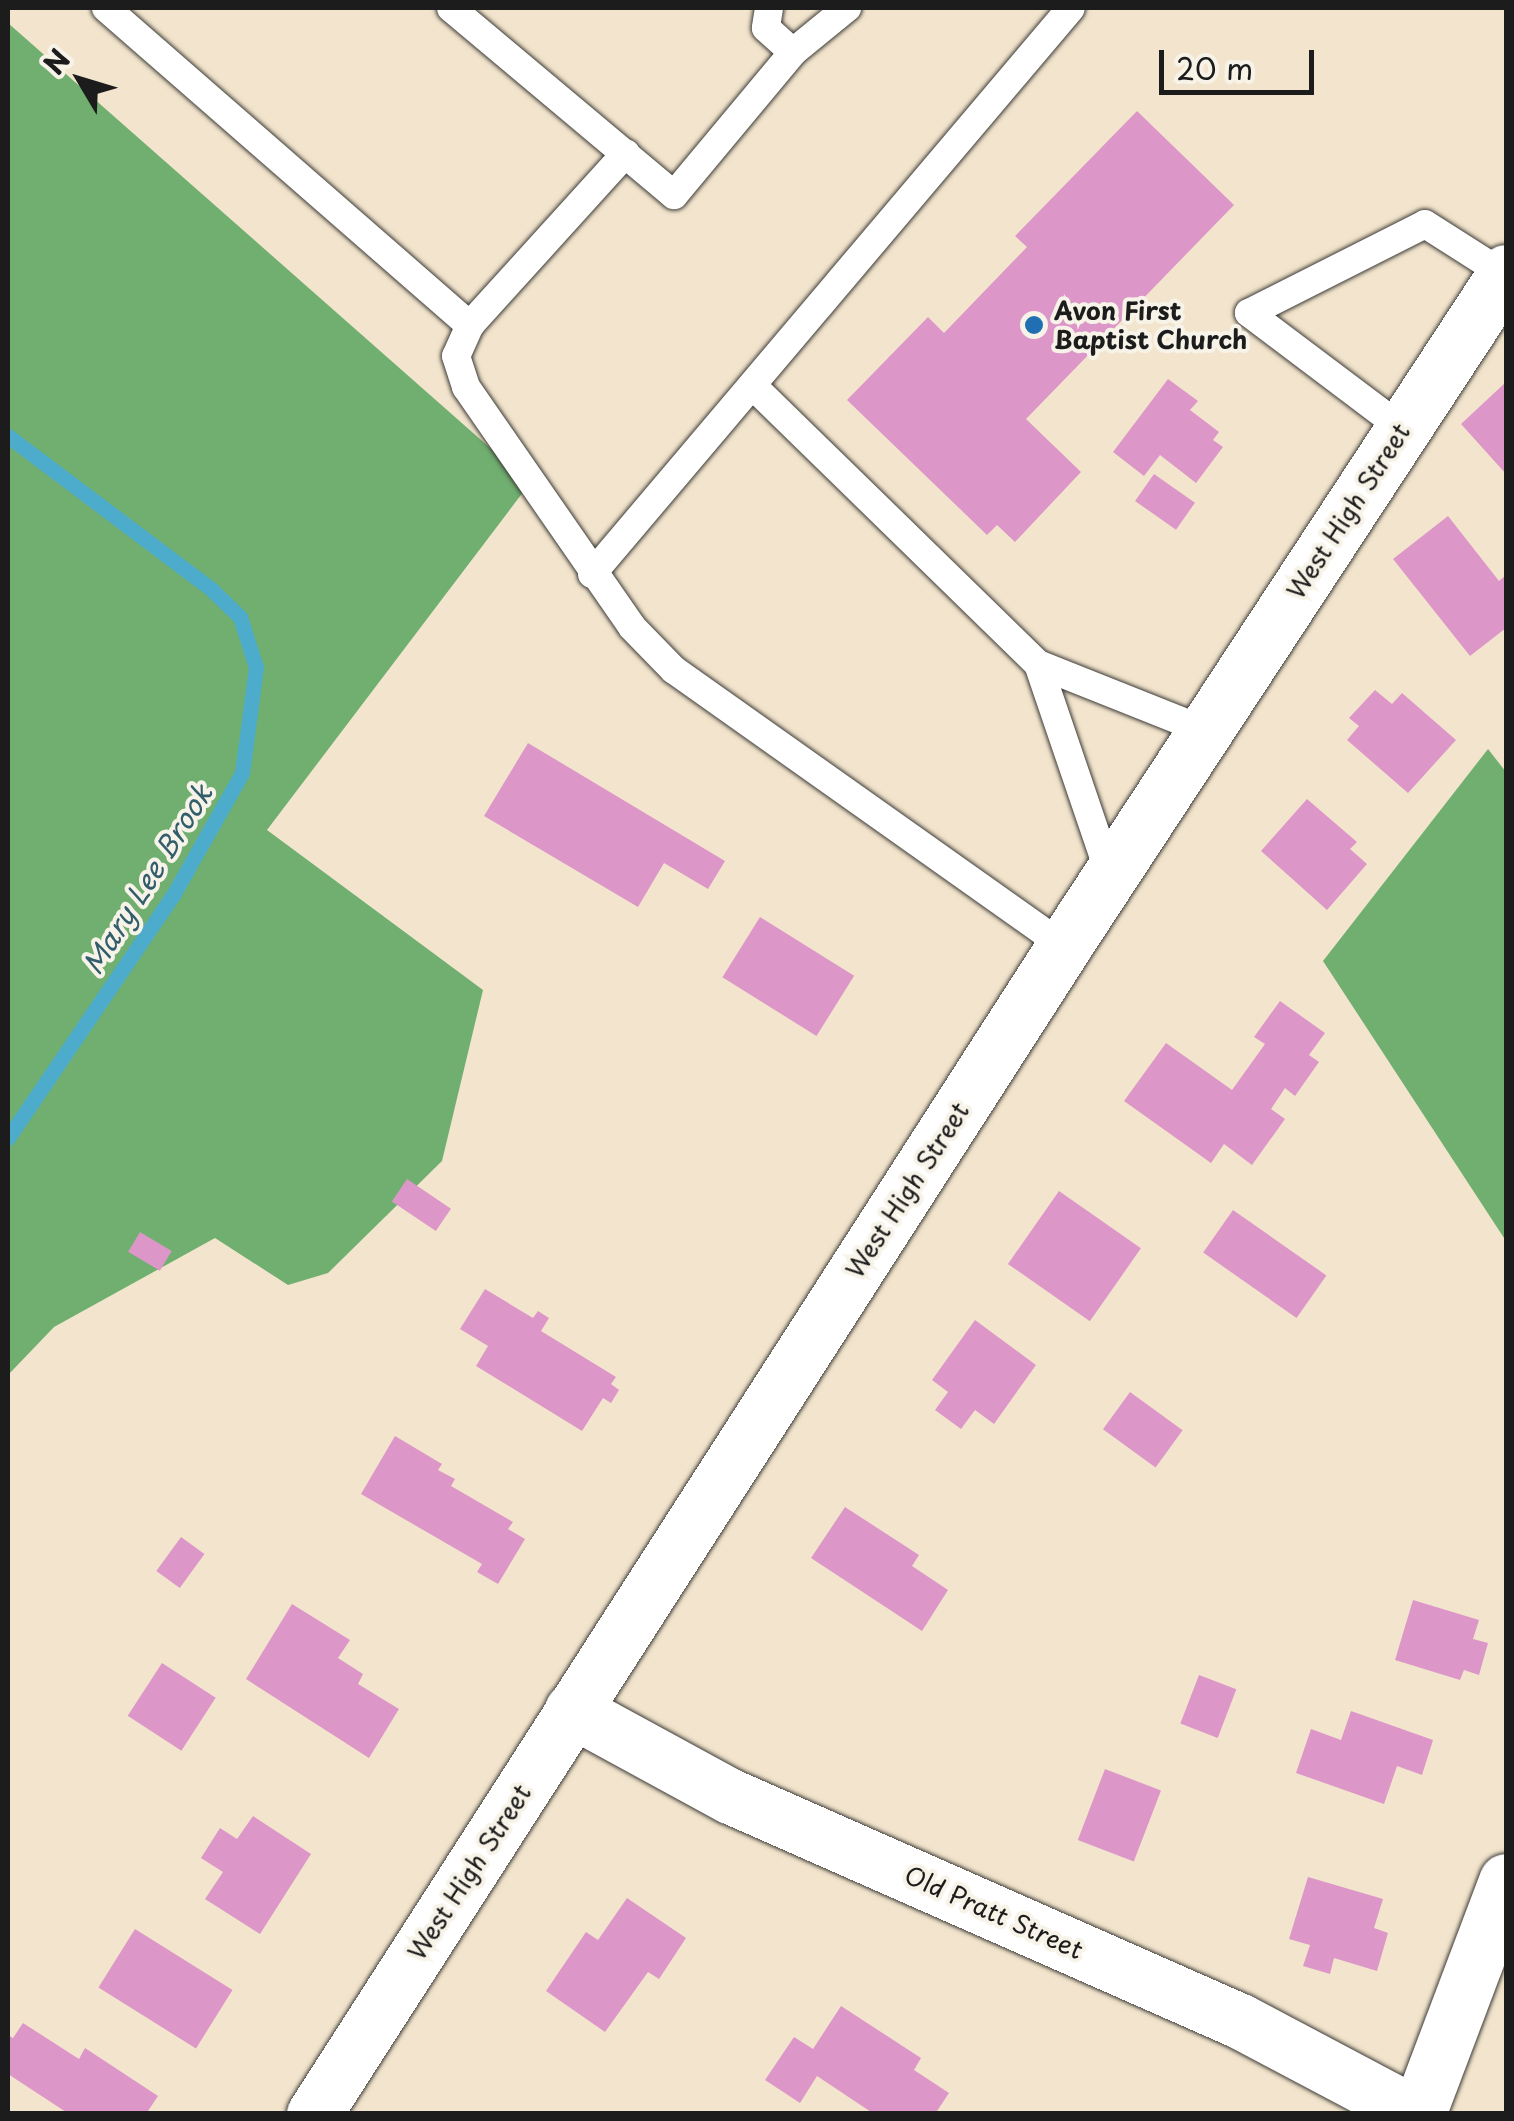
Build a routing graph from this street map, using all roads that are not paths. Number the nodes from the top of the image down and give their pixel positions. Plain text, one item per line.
1 (106, 8) edge
2 (451, 8) edge
3 (769, 8) edge
4 (847, 8) edge
5 (1071, 8) edge
6 (793, 52) junction
7 (626, 154) junction
8 (1506, 273) edge
9 (470, 325) junction
10 (753, 386) junction
11 (1403, 428) junction
12 (592, 574) junction
13 (1038, 664) junction
14 (1204, 730) junction
15 (1110, 875) junction
16 (1064, 946) junction
17 (572, 1710) junction
18 (1506, 1881) edge
19 (314, 2114) edge
20 (1417, 2114) edge

1 - 9 lane
2 - 7 lane
3 - 6 lane
4 - 6 lane
5 - 10 lane
6 - 7 lane
7 - 9 lane
8 - 11 main road, West High Street
8 - 11 lane
9 - 12 lane
10 - 12 lane
10 - 13 lane
11 - 14 main road, West High Street
12 - 16 lane
13 - 14 lane
13 - 15 lane
14 - 15 main road, West High Street
15 - 16 main road, West High Street
16 - 17 main road, West High Street
17 - 19 main road, West High Street
17 - 20 main road, Old Pratt Street
18 - 20 main road

